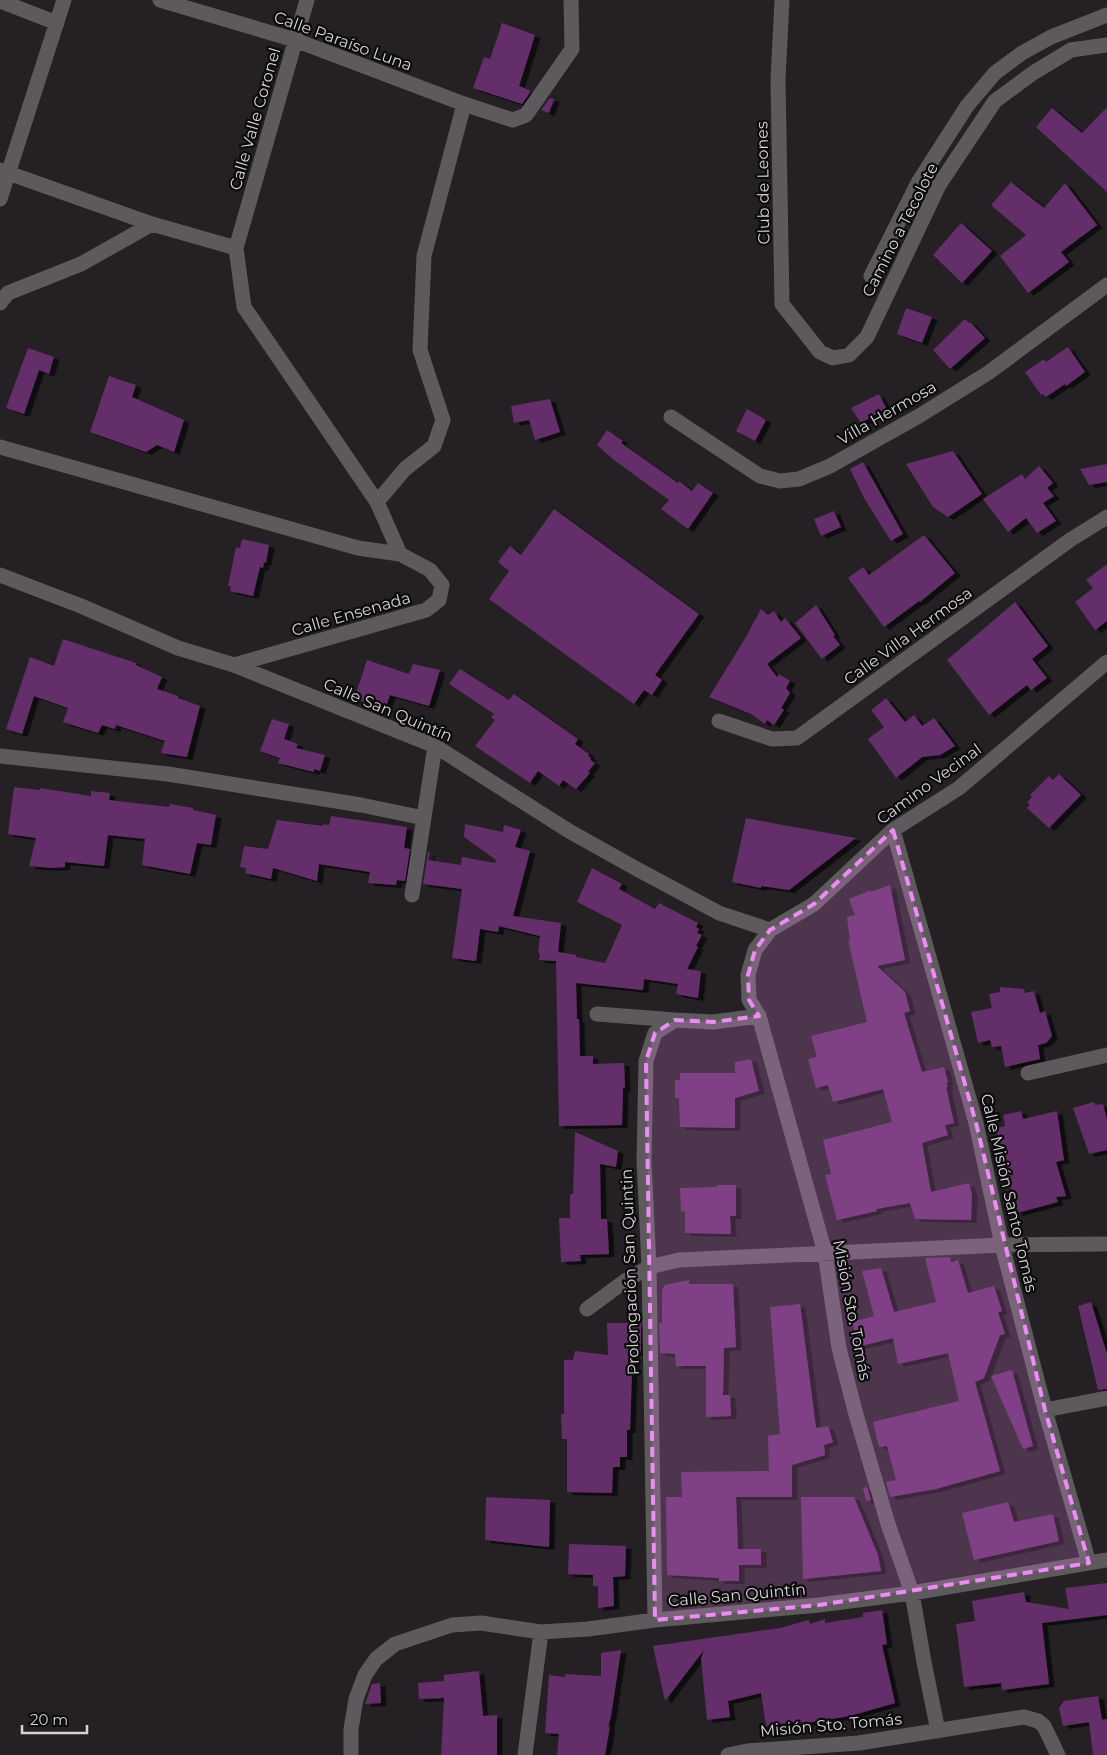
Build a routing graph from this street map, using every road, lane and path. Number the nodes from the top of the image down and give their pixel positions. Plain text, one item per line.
1 (64, 0) edge
2 (160, 0) edge
3 (307, 0) edge
4 (571, 0) edge
5 (782, 0) edge
6 (0, 1) edge
7 (1107, 15) edge
8 (57, 23) junction
9 (295, 40) junction
10 (1107, 46) edge
11 (464, 104) junction
12 (5, 171) edge
13 (0, 199) edge
14 (152, 224) junction
15 (236, 248) junction
16 (871, 276) dead end
17 (1107, 286) edge
18 (0, 304) edge
19 (820, 352) joint
20 (670, 417) dead end
21 (0, 447) edge
22 (377, 502) junction
23 (1107, 517) edge
24 (400, 554) junction
25 (0, 575) edge
26 (1107, 662) edge
27 (234, 665) junction
28 (719, 721) dead end
29 (435, 746) junction
30 (0, 756) edge
31 (424, 818) junction
32 (893, 830) junction
33 (412, 895) dead end
34 (770, 930) junction
35 (597, 1014) dead end
36 (759, 1016) junction
37 (674, 1020) junction
38 (1107, 1055) edge
39 (1028, 1073) dead end
40 (1107, 1244) edge
41 (1002, 1245) junction
42 (825, 1253) junction
43 (649, 1266) junction
44 (587, 1309) dead end
45 (1107, 1398) edge
46 (1044, 1410) junction
47 (1107, 1560) edge
48 (1089, 1563) junction
49 (912, 1593) junction
50 (654, 1620) junction
51 (541, 1632) junction
52 (938, 1731) junction
53 (859, 1749) edge
54 (351, 1755) edge
55 (525, 1755) edge
56 (728, 1755) edge
57 (1058, 1755) edge

1 - 8 street
2 - 9 street, Calle Paraíso Luna
3 - 9 street, Calle Valle Coronel
4 - 11 street, Calle Paraíso Luna
5 - 19 street, Club de Leones
6 - 8 street
7 - 16 street
8 - 12 street
9 - 11 street, Calle Paraíso Luna
9 - 15 street, Calle Valle Coronel
10 - 19 street, Camino a Tecolote
11 - 22 street
12 - 13 street
12 - 14 street
14 - 15 street
14 - 18 street
15 - 22 street
17 - 20 street, Villa Hermosa
21 - 24 street, Calle Ensenada
22 - 24 street
23 - 28 street, Calle Villa Hermosa
24 - 27 street, Calle Ensenada
25 - 27 street, Calle San Quintín
26 - 32 street, Camino Vecinal
27 - 29 street, Calle San Quintín
29 - 31 street
29 - 34 street, Calle San Quintín
30 - 31 street
31 - 33 street
32 - 34 street, Camino Vecinal
32 - 41 street, Calle Misión Santo Tomás
34 - 36 street, Misión Sto. Tomás
35 - 37 street
36 - 37 street
36 - 42 street, Misión Sto. Tomás
37 - 43 street, Prolongación San Quintin
38 - 39 street
40 - 41 street
41 - 42 street
41 - 46 street, Calle Misión Santo Tomás
42 - 43 street
42 - 49 street, Misión Sto. Tomás
43 - 44 street
43 - 50 street, Prolongación San Quintin
45 - 46 street
46 - 48 street, Calle Misión Santo Tomás
47 - 48 street, Calle San Quintín
48 - 49 street, Calle San Quintín
49 - 50 street, Calle San Quintín
49 - 52 street, Misión Sto. Tomás
50 - 51 street, Calle San Quintín
51 - 54 street, Calle San Quintín
51 - 55 street
52 - 53 street, Misión Sto. Tomás
52 - 57 street, Misión Sto. Tomás
53 - 56 street, Misión Sto. Tomás

